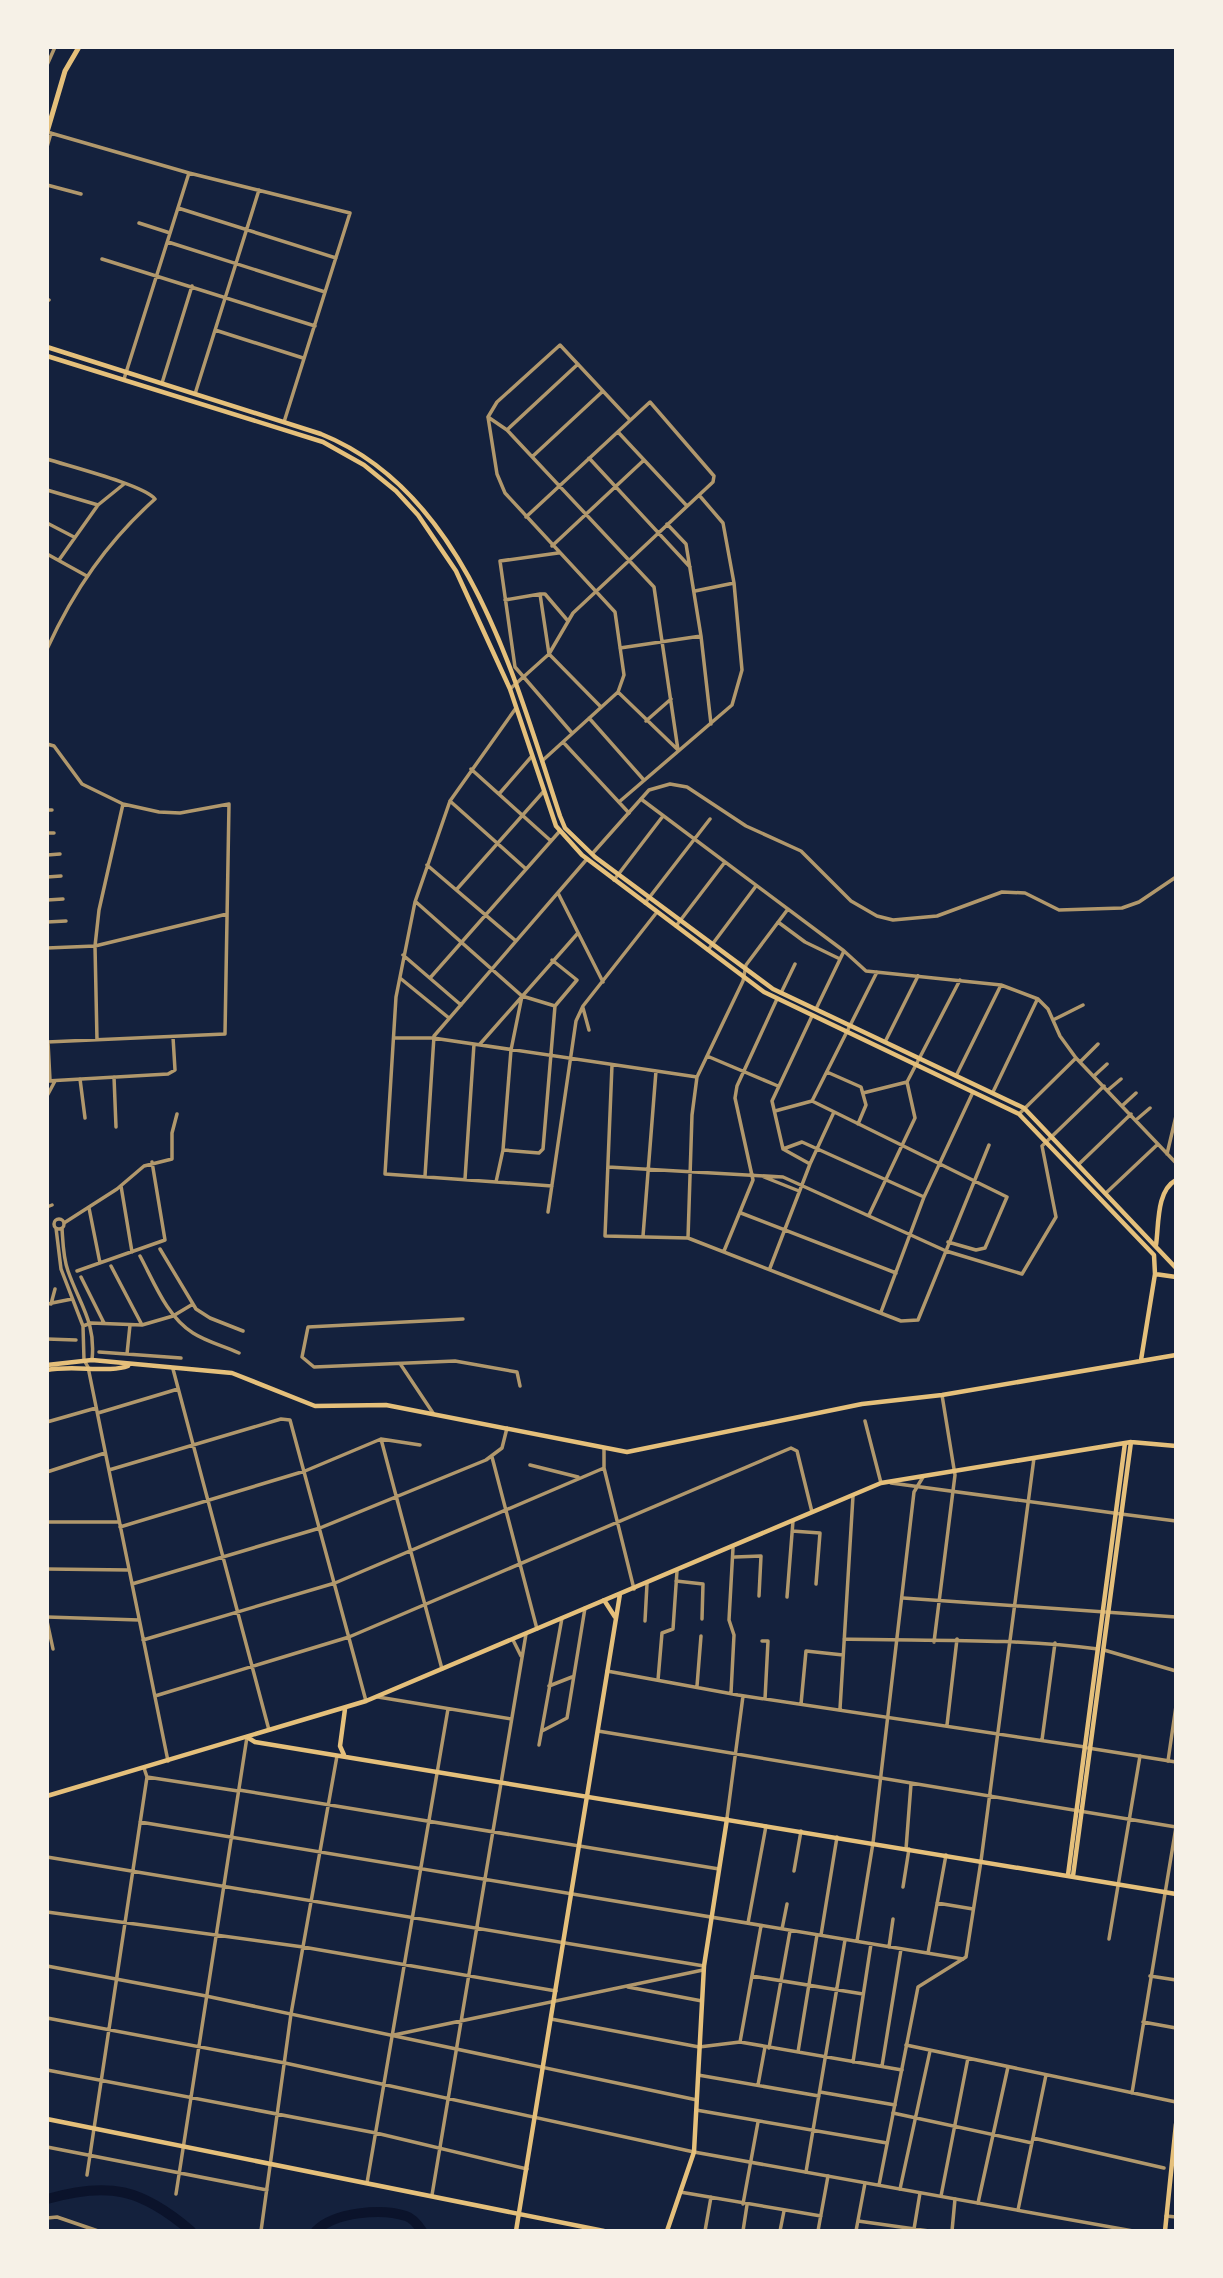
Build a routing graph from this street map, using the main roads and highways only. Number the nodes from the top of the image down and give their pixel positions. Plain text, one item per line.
1 (79, 47) edge
2 (49, 132) edge
3 (47, 347) edge
4 (47, 356) edge
5 (305, 428) junction
6 (303, 436) junction
7 (849, 1029) junction
8 (1176, 1180) edge
9 (1147, 1245) junction
10 (1156, 1245) junction
11 (1176, 1268) edge
12 (1155, 1274) junction
13 (1176, 1277) edge
14 (1176, 1355) edge
15 (1141, 1360) junction
16 (129, 1365) junction
17 (47, 1368) edge
18 (1128, 1443) junction
19 (1176, 1446) edge
20 (1118, 1513) junction
21 (620, 1594) junction
22 (604, 1600) junction
23 (615, 1620) junction
24 (345, 1709) junction
25 (247, 1737) junction
26 (1088, 1748) junction
27 (345, 1755) junction
28 (47, 1796) edge
29 (587, 1796) junction
30 (727, 1819) junction
31 (1071, 1876) junction
32 (1176, 1894) edge
33 (47, 2119) edge
34 (1176, 2127) edge
35 (519, 2214) junction
36 (516, 2231) edge
37 (604, 2231) edge
38 (667, 2231) edge
39 (1165, 2231) edge

1 - 2 main road
3 - 5 main road
4 - 6 main road
5 - 6 main road
5 - 7 main road
6 - 7 main road
7 - 9 main road
7 - 10 main road
8 - 10 main road
9 - 10 main road
9 - 12 main road
10 - 11 main road
12 - 13 main road
12 - 15 main road
14 - 15 main road
15 - 16 main road
16 - 17 main road
16 - 17 main road
18 - 19 main road
18 - 20 main road
18 - 21 main road
20 - 26 main road
20 - 26 main road
21 - 22 main road
21 - 23 main road
22 - 23 main road
22 - 24 main road
23 - 29 main road
24 - 25 main road
24 - 27 main road
25 - 27 main road
25 - 28 main road
26 - 31 main road
27 - 29 main road
29 - 30 main road
29 - 35 main road
30 - 31 main road
30 - 38 main road
31 - 32 main road
33 - 35 main road
34 - 39 main road
35 - 36 main road
35 - 37 main road

